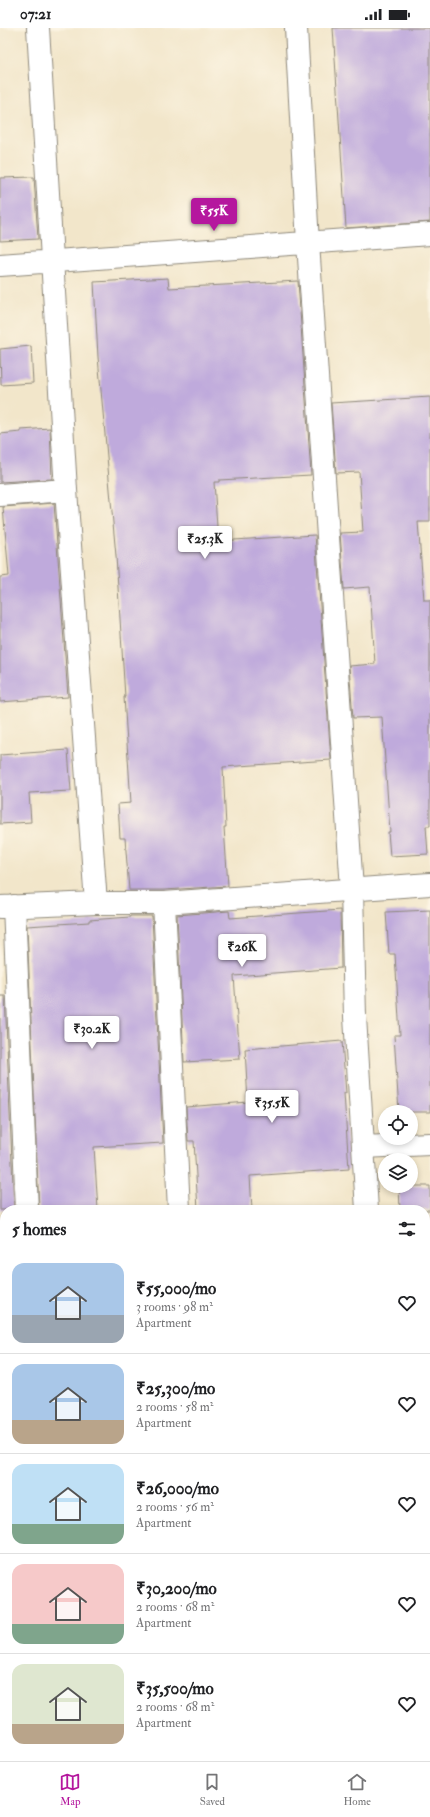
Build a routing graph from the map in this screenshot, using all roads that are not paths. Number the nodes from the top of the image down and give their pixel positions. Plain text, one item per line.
1 (38, 28) edge
2 (296, 28) edge
3 (430, 234) edge
4 (308, 243) junction
5 (52, 261) junction
6 (0, 265) edge
7 (66, 490) junction
8 (0, 495) edge
9 (430, 884) edge
10 (352, 889) junction
11 (96, 903) junction
12 (164, 903) junction
13 (7, 907) edge
14 (430, 1144) edge
15 (363, 1147) junction
16 (27, 1205) edge
17 (180, 1205) edge
18 (366, 1205) edge

1 - 5 street
2 - 4 street
3 - 4 street
4 - 5 street
4 - 10 street
5 - 6 street
5 - 7 street
7 - 8 street
7 - 11 street
9 - 10 street
10 - 12 street
10 - 15 street
11 - 12 street
11 - 13 street
12 - 17 street
13 - 16 street
14 - 15 street
15 - 18 street

